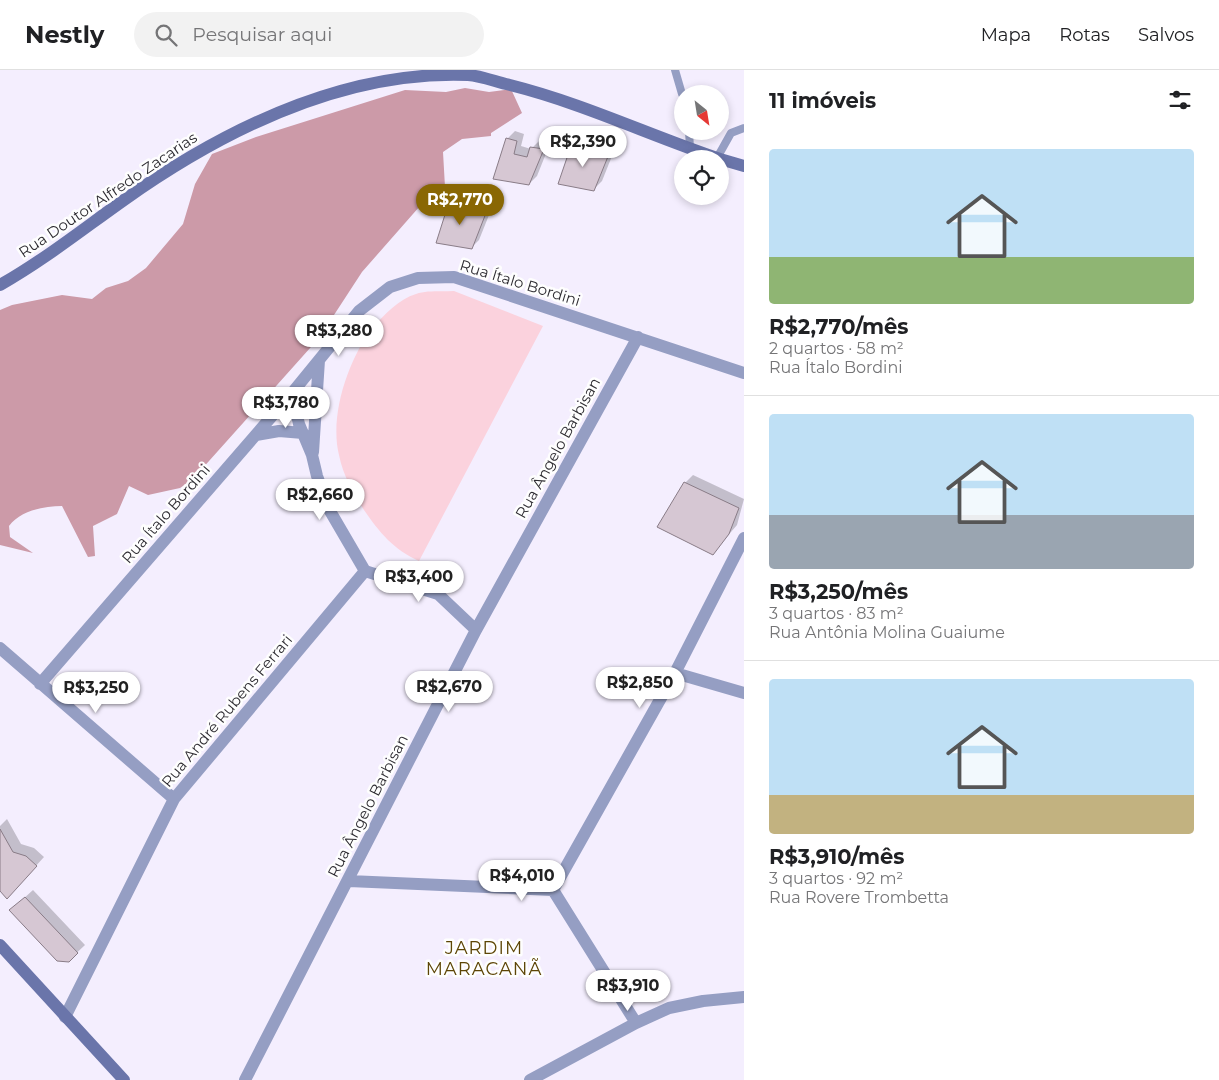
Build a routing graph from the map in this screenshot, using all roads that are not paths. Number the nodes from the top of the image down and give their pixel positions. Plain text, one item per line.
1 (675, 70) edge
2 (468, 72) edge
3 (679, 85) edge
4 (744, 128) edge
5 (690, 140) edge
6 (690, 148) junction
7 (695, 150) edge
8 (723, 150) edge
9 (729, 162) edge
10 (744, 166) edge
11 (0, 285) edge
12 (638, 337) junction
13 (319, 360) junction
14 (744, 373) edge
15 (292, 393) junction
16 (303, 433) junction
17 (256, 435) junction
18 (312, 455) junction
19 (744, 538) edge
20 (365, 571) junction
21 (476, 630) junction
22 (0, 648) edge
23 (676, 673) junction
24 (40, 684) junction
25 (744, 693) edge
26 (174, 799) junction
27 (349, 880) junction
28 (554, 890) junction
29 (0, 946) edge
30 (744, 997) edge
31 (65, 1017) junction
32 (636, 1023) junction
33 (124, 1080) edge
34 (245, 1080) edge
35 (530, 1080) edge

1 - 3 lane
2 - 6 street, Rua Doutor Alfredo Zacarias
2 - 11 street, Rua Doutor Alfredo Zacarias
4 - 8 lane
5 - 6 lane
6 - 7 street, Rua Doutor Alfredo Zacarias
9 - 10 street, Rua Doutor Alfredo Zacarias
12 - 13 street, Rua Ítalo Bordini
12 - 14 street, Rua Ítalo Bordini
12 - 21 street, Rua Ângelo Barbisan
13 - 15 street, Rua Ítalo Bordini
13 - 18 street
15 - 16 street
15 - 17 street, Rua Ítalo Bordini
16 - 17 street
16 - 18 street
17 - 24 street, Rua Ítalo Bordini
18 - 20 street
19 - 23 street
20 - 21 street
20 - 26 street, Rua André Rubens Ferrari
21 - 27 street, Rua Ângelo Barbisan
22 - 24 street
23 - 25 street
23 - 28 street
24 - 26 street
26 - 31 street, Rua André Rubens Ferrari
27 - 28 street
27 - 34 street, Rua Ângelo Barbisan
28 - 32 street
29 - 31 street
30 - 32 street
31 - 33 street
32 - 35 street

